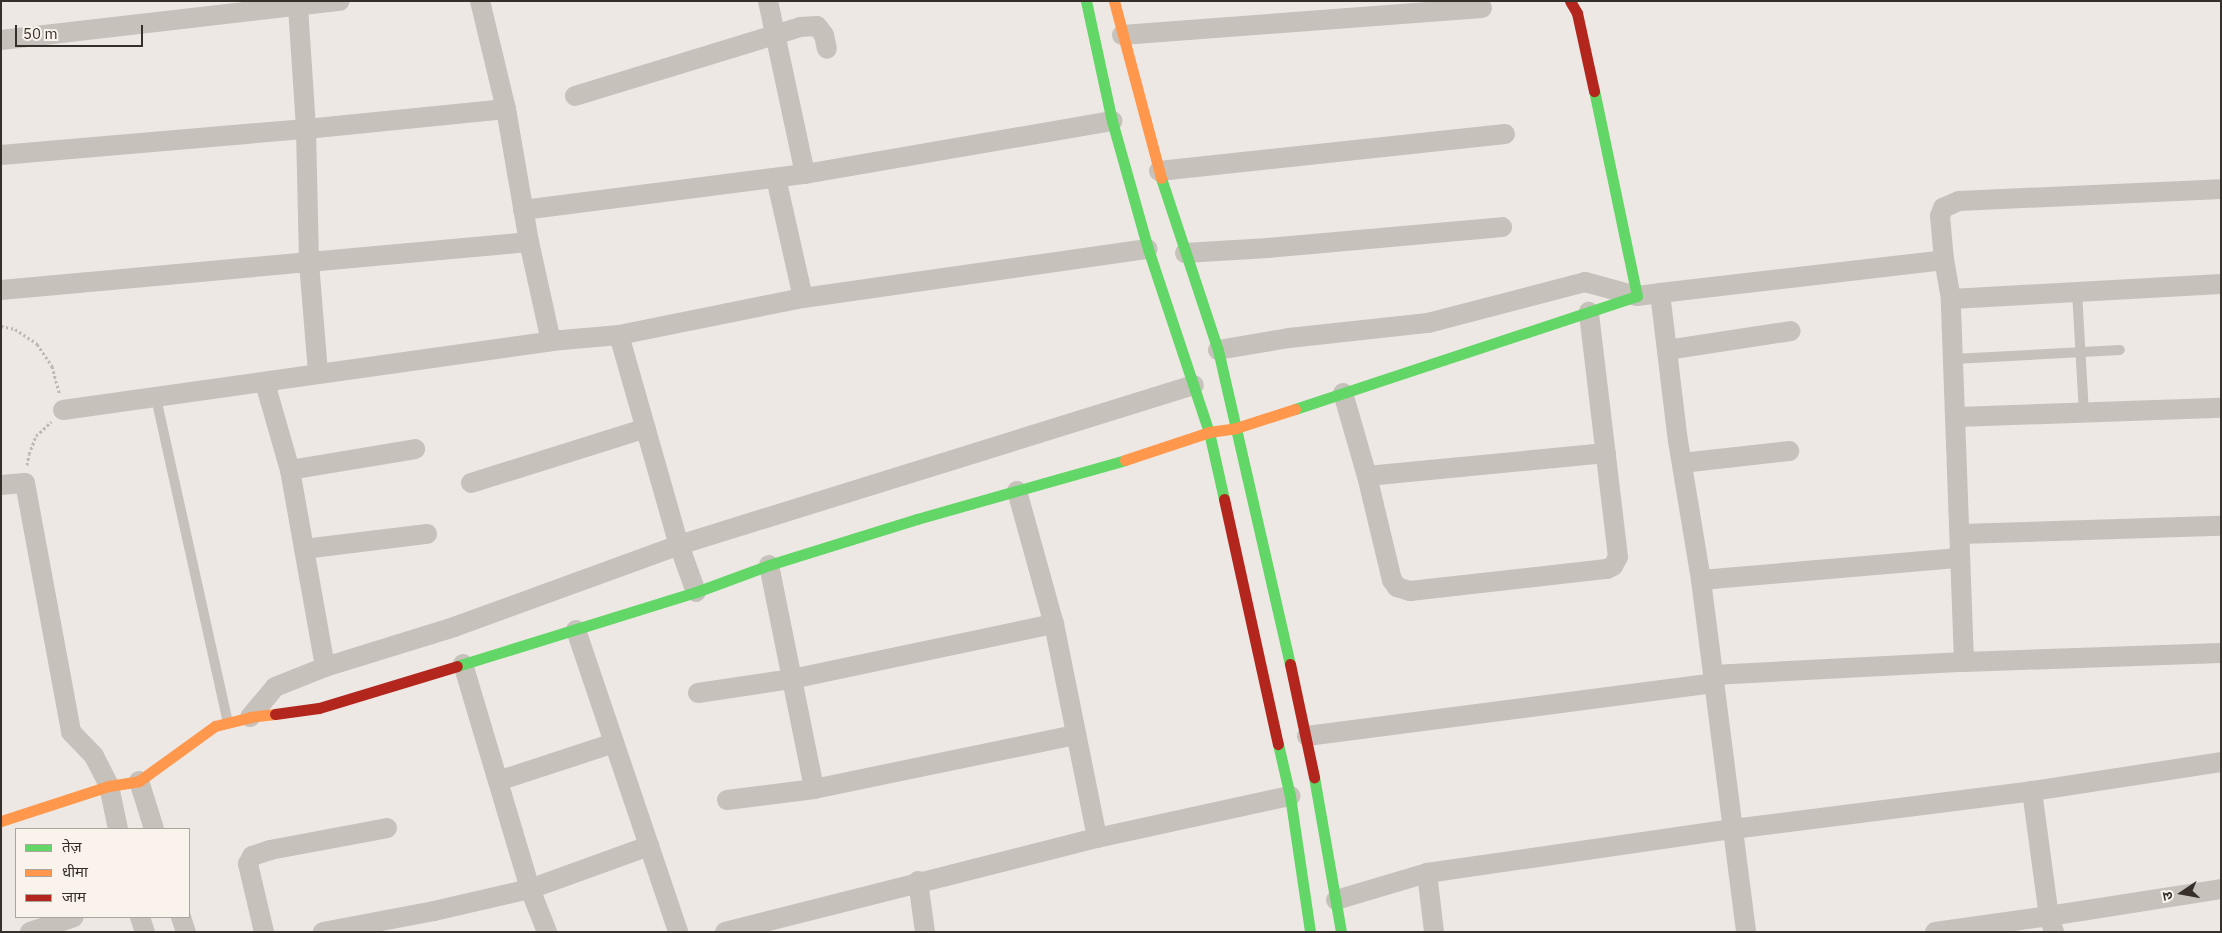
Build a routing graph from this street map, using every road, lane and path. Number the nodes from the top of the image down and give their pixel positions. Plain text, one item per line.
1 (340, 1) edge
2 (480, 1) edge
3 (768, 1) edge
4 (1086, 1) edge
5 (1114, 1) edge
6 (1570, 1) edge
7 (298, 7) junction
8 (1482, 8) dead end
9 (775, 35) junction
10 (1122, 36) junction
11 (1, 40) edge
12 (827, 49) dead end
13 (575, 96) dead end
14 (506, 109) junction
15 (1112, 121) junction
16 (306, 129) junction
17 (1505, 134) dead end
18 (1, 155) edge
19 (1159, 172) junction
20 (806, 174) junction
21 (776, 178) junction
22 (2221, 188) edge
23 (523, 210) junction
24 (1502, 227) dead end
25 (529, 242) junction
26 (1148, 249) junction
27 (1185, 253) junction
28 (1944, 260) junction
29 (309, 263) junction
30 (2221, 284) edge
31 (1, 290) edge
32 (2077, 292) junction
33 (1660, 293) junction
34 (1637, 296) junction
35 (803, 298) junction
36 (1951, 299) junction
37 (1589, 312) junction
38 (1, 326) edge
39 (1791, 331) dead end
40 (619, 335) junction
41 (551, 341) junction
42 (1218, 350) junction
43 (1667, 350) junction
44 (2120, 350) dead end
45 (2081, 352) junction
46 (1954, 359) junction
47 (318, 373) junction
48 (265, 383) junction
49 (1194, 385) junction
50 (1342, 393) junction
51 (156, 398) junction
52 (2221, 408) edge
53 (63, 410) junction
54 (2084, 413) junction
55 (1957, 417) junction
56 (646, 428) junction
57 (1236, 428) junction
58 (1209, 432) junction
59 (415, 449) dead end
60 (1788, 451) dead end
61 (1606, 453) junction
62 (1682, 463) junction
63 (290, 470) junction
64 (1367, 476) junction
65 (25, 483) junction
66 (470, 483) dead end
67 (1, 485) edge
68 (1017, 491) junction
69 (2221, 526) edge
70 (427, 534) dead end
71 (1960, 534) junction
72 (679, 545) junction
73 (304, 549) junction
74 (1959, 558) junction
75 (770, 565) junction
76 (1701, 580) junction
77 (696, 592) junction
78 (1054, 624) junction
79 (576, 630) junction
80 (2221, 653) edge
81 (1964, 662) junction
82 (463, 664) junction
83 (325, 667) junction
84 (792, 679) junction
85 (1713, 679) junction
86 (698, 693) dead end
87 (250, 717) junction
88 (228, 723) junction
89 (1075, 735) junction
90 (1307, 736) junction
91 (614, 743) junction
92 (2221, 762) edge
93 (139, 781) junction
94 (498, 781) junction
95 (109, 786) junction
96 (814, 789) junction
97 (2032, 791) junction
98 (1290, 796) junction
99 (727, 800) dead end
100 (1, 821) edge
101 (118, 828) edge
102 (154, 828) edge
103 (386, 828) dead end
104 (1733, 829) junction
105 (1097, 838) junction
106 (649, 846) junction
107 (1426, 873) junction
108 (918, 881) junction
109 (530, 889) junction
110 (2221, 889) edge
111 (1336, 900) junction
112 (71, 918) edge
113 (140, 918) edge
114 (181, 918) edge
115 (2051, 924) edge
116 (779, 925) edge
117 (30, 932) edge
118 (145, 932) edge
119 (186, 932) edge
120 (264, 932) edge
121 (323, 932) edge
122 (547, 932) edge
123 (678, 932) edge
124 (725, 932) edge
125 (925, 932) edge
126 (1310, 932) edge
127 (1341, 932) edge
128 (1434, 932) edge
129 (1746, 932) edge
130 (1935, 932) edge

1 - 7 street
2 - 14 street
3 - 9 street
4 - 15 street
5 - 10 street
6 - 34 street
7 - 11 street
7 - 16 street
8 - 10 street
9 - 12 street
9 - 13 street
9 - 20 street
10 - 19 street
14 - 16 street
14 - 23 street
15 - 20 street
15 - 26 street
16 - 18 street
16 - 29 street
17 - 19 street
19 - 27 street
20 - 21 street
21 - 23 street
21 - 35 street
22 - 28 street
23 - 25 street
24 - 27 street
25 - 29 street
25 - 41 street
26 - 35 street
26 - 49 street
27 - 42 street
28 - 33 street
28 - 36 street
29 - 31 street
29 - 47 street
30 - 32 street
32 - 36 street
32 - 45 lane
33 - 34 street
33 - 43 street
34 - 37 street
34 - 42 street
35 - 40 street
36 - 46 street
37 - 50 street
37 - 61 street
38 - 53 path
39 - 43 street
40 - 41 street
40 - 56 street
41 - 47 street
42 - 57 street
43 - 62 street
44 - 45 lane
45 - 46 lane
45 - 54 lane
46 - 55 street
47 - 48 street
48 - 51 street
48 - 63 street
49 - 58 street
49 - 72 street
50 - 57 street
50 - 64 street
51 - 53 street
51 - 88 lane
52 - 54 street
53 - 65 path
54 - 55 street
55 - 71 street
56 - 66 street
56 - 72 street
57 - 58 street
57 - 90 street
58 - 68 street
58 - 98 street
59 - 63 street
60 - 62 street
61 - 64 street
61 - 64 street
62 - 76 street
63 - 73 street
65 - 67 street
65 - 95 street
68 - 75 street
68 - 78 street
69 - 71 street
70 - 73 street
71 - 74 street
72 - 77 street
72 - 83 street
73 - 83 street
74 - 76 street
74 - 81 street
75 - 77 street
75 - 84 street
76 - 85 street
77 - 79 street
78 - 84 street
78 - 89 street
79 - 82 street
79 - 91 street
80 - 81 street
81 - 85 street
82 - 87 street
82 - 94 street
83 - 87 street
84 - 86 street
84 - 96 street
85 - 90 street
85 - 104 street
87 - 88 street
88 - 93 street
89 - 96 street
89 - 105 street
90 - 111 street
91 - 94 street
91 - 106 street
92 - 97 street
93 - 95 street
93 - 102 street
94 - 109 street
95 - 100 street
95 - 101 street
96 - 99 street
97 - 104 street
97 - 115 street
98 - 105 street
98 - 126 street
103 - 120 street
104 - 107 street
104 - 129 street
105 - 108 street
106 - 109 street
106 - 123 street
107 - 111 street
107 - 128 street
108 - 116 street
108 - 125 street
109 - 121 street
109 - 122 street
110 - 115 street
111 - 127 street
112 - 117 street
113 - 118 street
114 - 119 street
115 - 130 street
116 - 124 street

